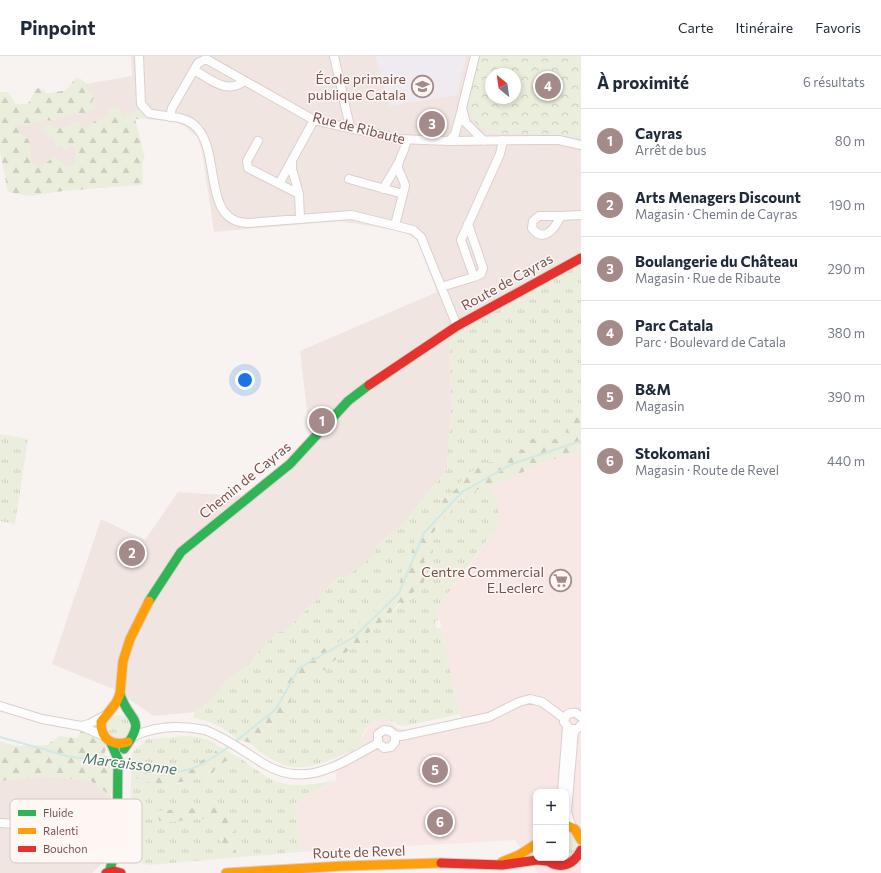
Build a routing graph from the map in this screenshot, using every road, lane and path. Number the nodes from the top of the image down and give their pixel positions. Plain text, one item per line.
1 (138, 56) edge
2 (334, 56) edge
3 (475, 56) edge
4 (194, 70) junction
5 (244, 81) junction
6 (462, 108) junction
7 (170, 117) junction
8 (314, 120) junction
9 (350, 127) junction
10 (503, 140) junction
11 (258, 141) dead end
12 (406, 141) junction
13 (449, 141) junction
14 (484, 141) junction
15 (581, 145) edge
16 (292, 157) junction
17 (399, 162) junction
18 (349, 179) dead end
19 (279, 184) junction
20 (383, 189) junction
21 (299, 194) junction
22 (403, 194) junction
23 (581, 215) edge
24 (561, 216) dead end
25 (300, 219) junction
26 (468, 224) junction
27 (395, 225) junction
28 (581, 258) edge
29 (474, 277) junction
30 (441, 287) junction
31 (457, 326) junction
32 (448, 332) joint
33 (120, 694) junction
34 (0, 706) edge
35 (108, 713) junction
36 (131, 714) junction
37 (581, 717) edge
38 (572, 725) edge
39 (81, 726) junction
40 (154, 728) junction
41 (394, 735) junction
42 (104, 736) junction
43 (131, 739) junction
44 (111, 743) junction
45 (378, 743) junction
46 (118, 759) junction
47 (562, 789) edge
48 (118, 799) edge
49 (0, 823) edge
50 (10, 824) edge
51 (569, 825) edge
52 (569, 826) edge
53 (581, 838) edge
54 (533, 846) edge
55 (581, 850) edge
56 (578, 859) edge
57 (533, 861) edge
58 (548, 861) edge
59 (120, 863) edge
60 (492, 864) junction
61 (108, 872) edge
62 (122, 873) edge
63 (226, 873) edge

1 - 7 street
2 - 9 street
3 - 6 street
4 - 5 street
4 - 5 street, Rue de Ribaute
4 - 7 street, Rue de Ribaute
5 - 8 street, Rue de Ribaute
6 - 13 street
6 - 14 street
7 - 25 street
8 - 9 street, Rue de Ribaute
8 - 16 street
9 - 12 street, Rue de Ribaute
10 - 14 street, Rue de Ribaute
10 - 15 street, Rue de Ribaute
10 - 26 street
11 - 19 street
12 - 13 street, Rue de Ribaute
12 - 17 street
13 - 14 street, Rue de Ribaute
16 - 19 street
16 - 21 street
17 - 20 street
17 - 22 street
18 - 20 street
19 - 21 street
20 - 22 street
21 - 25 street
22 - 27 street
23 - 24 street
25 - 27 street
26 - 29 street
26 - 29 street
27 - 30 street
28 - 31 street, Route de Cayras
29 - 30 street
30 - 31 street
31 - 32 street, Route de Cayras
32 - 33 street, Chemin de Cayras
33 - 35 street, Chemin de Cayras
33 - 36 street, Chemin de Cayras
34 - 39 street
35 - 36 street
35 - 39 street
35 - 42 street, Chemin de Cayras
36 - 40 street
36 - 43 street, Chemin de Cayras
37 - 38 street
38 - 41 street
38 - 47 street
38 - 51 street
39 - 42 street
40 - 43 street
40 - 45 street
41 - 45 street
41 - 45 street
42 - 44 street
43 - 44 street
43 - 46 street
44 - 46 street
46 - 48 street
49 - 50 street
52 - 53 street
54 - 60 street, Route de Revel
55 - 56 street
56 - 58 street, Route de Revel
57 - 60 street, Route de Revel
59 - 62 street
60 - 63 street, Route de Revel
61 - 62 street

